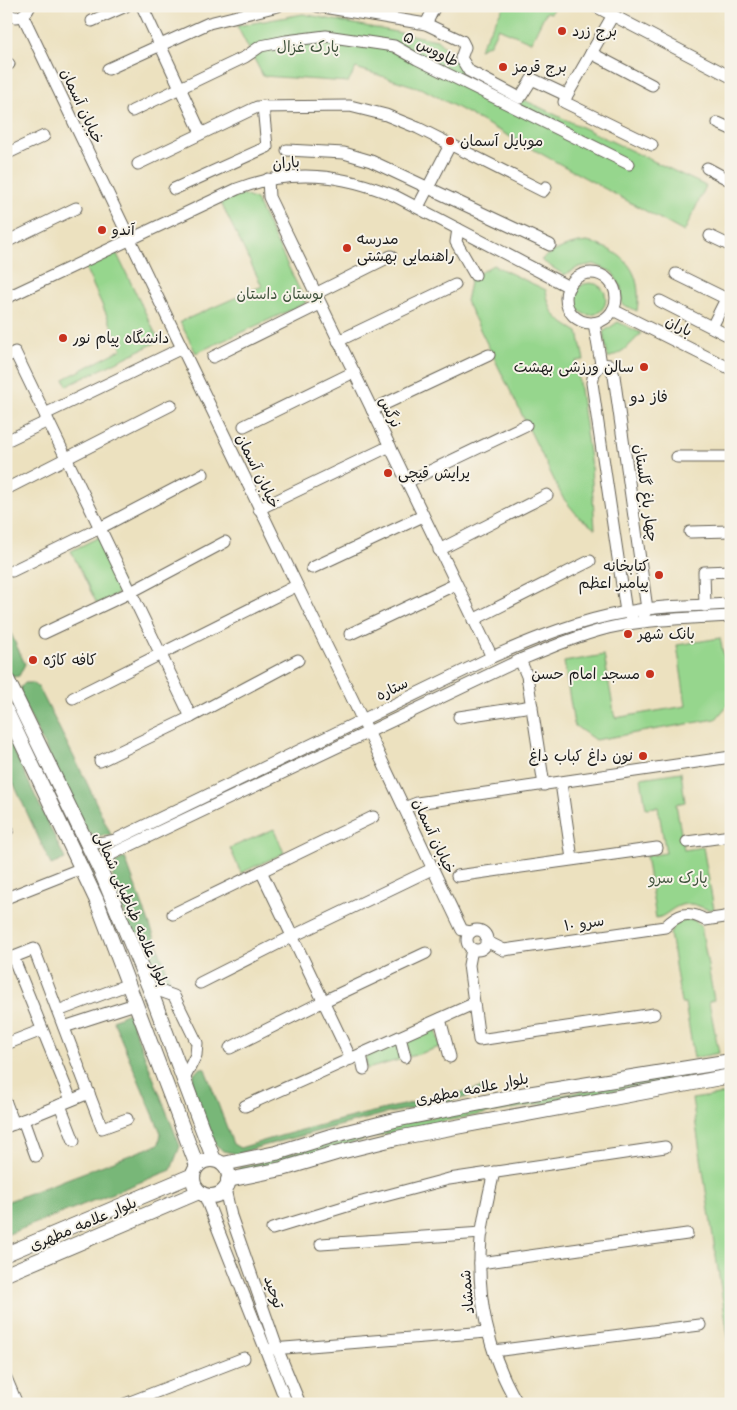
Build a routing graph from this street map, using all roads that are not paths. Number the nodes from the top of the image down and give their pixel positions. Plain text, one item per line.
1 (30, 6) edge
2 (126, 6) edge
3 (142, 6) edge
4 (278, 6) edge
5 (317, 6) edge
6 (435, 6) edge
7 (595, 6) edge
8 (6, 12) edge
9 (613, 15) junction
10 (23, 16) junction
11 (92, 21) dead end
12 (426, 24) junction
13 (161, 44) junction
14 (591, 53) junction
15 (108, 69) dead end
16 (731, 77) edge
17 (652, 84) dead end
18 (180, 87) junction
19 (566, 97) junction
20 (262, 106) junction
21 (132, 111) dead end
22 (718, 123) dead end
23 (731, 129) edge
24 (201, 133) junction
25 (44, 136) dead end
26 (450, 145) junction
27 (652, 145) dead end
28 (288, 150) dead end
29 (6, 154) edge
30 (138, 164) dead end
31 (628, 164) dead end
32 (707, 168) dead end
33 (268, 179) junction
34 (731, 181) edge
35 (428, 187) junction
36 (546, 187) dead end
37 (174, 189) dead end
38 (76, 208) dead end
39 (418, 208) junction
40 (458, 229) junction
41 (710, 236) dead end
42 (129, 240) junction
43 (6, 242) edge
44 (550, 245) dead end
45 (731, 246) edge
46 (391, 256) dead end
47 (676, 274) dead end
48 (476, 275) dead end
49 (455, 285) dead end
50 (569, 287) junction
51 (6, 298) edge
52 (317, 299) junction
53 (728, 300) edge
54 (660, 301) dead end
55 (613, 310) junction
56 (594, 323) junction
57 (712, 327) junction
58 (731, 337) edge
59 (338, 341) junction
60 (182, 348) junction
61 (11, 354) edge
62 (489, 356) dead end
63 (213, 357) dead end
64 (605, 365) junction
65 (731, 369) edge
66 (354, 372) junction
67 (171, 405) dead end
68 (372, 410) junction
69 (47, 418) junction
70 (526, 425) dead end
71 (244, 426) dead end
72 (6, 441) edge
73 (390, 446) junction
74 (677, 457) dead end
75 (731, 457) edge
76 (67, 459) junction
77 (203, 474) dead end
78 (407, 482) junction
79 (6, 489) edge
80 (547, 495) dead end
81 (259, 509) junction
82 (423, 516) junction
83 (100, 528) junction
84 (690, 532) dead end
85 (731, 532) edge
86 (224, 542) dead end
87 (439, 550) junction
88 (590, 561) dead end
89 (312, 568) dead end
90 (12, 571) dead end
91 (731, 571) edge
92 (456, 584) junction
93 (296, 586) junction
94 (131, 592) junction
95 (731, 604) edge
96 (705, 606) junction
97 (647, 609) junction
98 (626, 612) junction
99 (731, 616) edge
100 (473, 620) junction
101 (639, 623) junction
102 (44, 633) dead end
103 (350, 634) dead end
104 (160, 655) junction
105 (492, 657) junction
106 (298, 660) dead end
107 (520, 660) junction
108 (6, 677) edge
109 (73, 698) dead end
110 (532, 706) junction
111 (8, 707) edge
112 (191, 717) junction
113 (459, 717) dead end
114 (361, 720) junction
115 (368, 733) junction
116 (731, 757) edge
117 (100, 761) dead end
118 (561, 783) junction
119 (544, 785) junction
120 (404, 808) junction
121 (373, 817) dead end
122 (83, 836) junction
123 (731, 836) edge
124 (687, 842) dead end
125 (117, 845) junction
126 (657, 848) dead end
127 (572, 859) junction
128 (82, 868) junction
129 (432, 869) junction
130 (261, 870) junction
131 (102, 874) junction
132 (457, 876) dead end
133 (6, 898) edge
134 (173, 914) dead end
135 (731, 916) edge
136 (471, 932) junction
137 (293, 936) junction
138 (486, 942) junction
139 (472, 948) junction
140 (426, 953) dead end
141 (10, 958) edge
142 (200, 983) dead end
143 (129, 984) junction
144 (148, 987) junction
145 (324, 1001) junction
146 (135, 1004) junction
147 (474, 1004) junction
148 (58, 1011) junction
149 (654, 1014) dead end
150 (440, 1018) junction
151 (64, 1027) junction
152 (42, 1030) junction
153 (400, 1037) junction
154 (6, 1044) edge
155 (230, 1048) dead end
156 (356, 1057) junction
157 (450, 1057) dead end
158 (405, 1058) dead end
159 (731, 1061) edge
160 (364, 1069) dead end
161 (731, 1076) edge
162 (184, 1079) junction
163 (89, 1093) junction
164 (6, 1103) edge
165 (66, 1103) junction
166 (245, 1106) dead end
167 (127, 1119) dead end
168 (14, 1124) edge
169 (74, 1141) dead end
170 (665, 1147) dead end
171 (36, 1156) dead end
172 (218, 1162) junction
173 (195, 1170) junction
174 (494, 1172) junction
175 (227, 1185) junction
176 (201, 1193) junction
177 (272, 1229) dead end
178 (482, 1233) junction
179 (687, 1234) dead end
180 (321, 1244) dead end
181 (6, 1254) edge
182 (480, 1262) junction
183 (6, 1274) edge
184 (700, 1325) dead end
185 (487, 1332) junction
186 (277, 1348) junction
187 (266, 1351) junction
188 (494, 1351) junction
189 (244, 1358) dead end
190 (6, 1378) edge
191 (16, 1404) edge
192 (125, 1404) edge
193 (287, 1404) edge
194 (300, 1404) edge
195 (518, 1404) edge

1 - 10 street
2 - 11 street
3 - 13 street
4 - 13 street
5 - 12 street
6 - 12 street
7 - 9 street
8 - 10 street
9 - 14 street
9 - 16 street
10 - 42 street, خیابان آسمان
12 - 19 street
13 - 15 street
13 - 18 street
14 - 17 street
14 - 19 street
18 - 21 street, طاووس ۵
18 - 24 street
18 - 31 street, طاووس ۵
19 - 27 street
20 - 24 street
20 - 26 street
20 - 37 street
22 - 23 street
24 - 30 street
25 - 29 street
26 - 35 street
26 - 36 street
28 - 35 street
32 - 34 street
33 - 39 street, باران
33 - 42 street, باران
33 - 52 street, نرگس
35 - 39 street
35 - 44 street
38 - 43 street
39 - 40 street, باران
40 - 48 street
40 - 50 street, باران
41 - 45 street
42 - 51 street, باران
42 - 60 street, خیابان آسمان
46 - 52 street
47 - 53 street
49 - 59 street
50 - 55 street
50 - 56 street
52 - 59 street, نرگس
52 - 63 street
53 - 57 street
54 - 57 street
55 - 56 street
55 - 65 street, باران
56 - 64 street, چهار باغ گلستان
57 - 58 street
59 - 66 street, نرگس
60 - 69 street
60 - 81 street, خیابان آسمان
61 - 69 street
62 - 68 street
64 - 97 street, چهار باغ گلستان
64 - 98 street
66 - 68 street, نرگس
66 - 71 street
67 - 76 street
68 - 73 street, نرگس
69 - 72 street
69 - 76 street
70 - 78 street
73 - 78 street, نرگس
73 - 81 street
74 - 75 street
76 - 79 street
76 - 83 street
77 - 83 street
78 - 82 street, نرگس
80 - 87 street
81 - 93 street, خیابان آسمان
82 - 87 street, نرگس
82 - 89 street
83 - 90 street
83 - 94 street
84 - 85 street
86 - 94 street
87 - 92 street, نرگس
88 - 100 street
91 - 96 street
92 - 100 street, نرگس
92 - 103 street
93 - 104 street
93 - 114 street, خیابان آسمان
94 - 102 street
94 - 104 street
95 - 96 street, ستاره
96 - 97 street, ستاره
97 - 98 street, ستاره
97 - 101 street
98 - 101 street
98 - 105 street, ستاره
99 - 101 street, ستاره
100 - 105 street, نرگس
101 - 107 street, ستاره
104 - 109 street
104 - 112 street
105 - 114 street, ستاره
106 - 112 street
107 - 110 street
107 - 115 street, ستاره
108 - 111 main road, بلوار علامه طباطبایی شمالی
110 - 113 street
110 - 119 street
111 - 122 main road, بلوار علامه طباطبایی شمالی
111 - 128 main road, بلوار علامه طباطبایی شمالی
112 - 117 street
114 - 115 street, خیابان آسمان
114 - 125 street, ستاره
115 - 120 street, خیابان آسمان
115 - 125 street, ستاره
116 - 118 street
118 - 119 street
118 - 127 street
119 - 120 street
120 - 129 street, خیابان آسمان
121 - 130 street
122 - 125 street, ستاره
122 - 131 main road, بلوار علامه طباطبایی شمالی
123 - 124 street
125 - 131 street, ستاره
126 - 127 street
127 - 132 street
128 - 133 street
128 - 143 main road, بلوار علامه طباطبایی شمالی
129 - 136 street, خیابان آسمان
129 - 137 street
130 - 134 street
130 - 137 street
131 - 144 main road, بلوار علامه طباطبایی شمالی
135 - 138 street, سرو ۱۰
136 - 138 street
136 - 139 street
137 - 142 street
137 - 145 street
138 - 139 street
139 - 147 street
140 - 145 street
141 - 148 street
141 - 152 street
143 - 146 main road, بلوار علامه طباطبایی شمالی
143 - 148 street
144 - 162 main road, بلوار علامه طباطبایی شمالی
144 - 162 street
145 - 155 street
145 - 156 street
146 - 151 street
146 - 173 main road, بلوار علامه طباطبایی شمالی
147 - 149 street
147 - 150 street
148 - 151 street
150 - 153 street
150 - 157 street
151 - 163 street
152 - 154 street
152 - 165 street
153 - 156 street
153 - 158 street
156 - 160 street
156 - 166 street
159 - 172 main road, بلوار علامه مطهری
161 - 175 main road
162 - 172 main road, بلوار علامه طباطبایی شمالی
163 - 165 street
163 - 167 street
164 - 168 street
165 - 168 street
165 - 169 street
168 - 171 street
170 - 174 street
172 - 173 main road
172 - 175 main road
173 - 176 main road
173 - 181 main road, بلوار علامه مطهری
174 - 177 street
174 - 178 street, شمشاد
175 - 176 main road
175 - 186 street, توحید
176 - 183 main road, بلوار علامه مطهری
176 - 187 street, توحید
178 - 180 street
178 - 182 street, شمشاد
179 - 182 street
182 - 185 street, شمشاد
184 - 188 street
185 - 186 street
185 - 188 street, شمشاد
186 - 187 street
186 - 194 street, توحید
187 - 193 street, توحید
188 - 195 street, شمشاد
189 - 192 street
190 - 191 street

